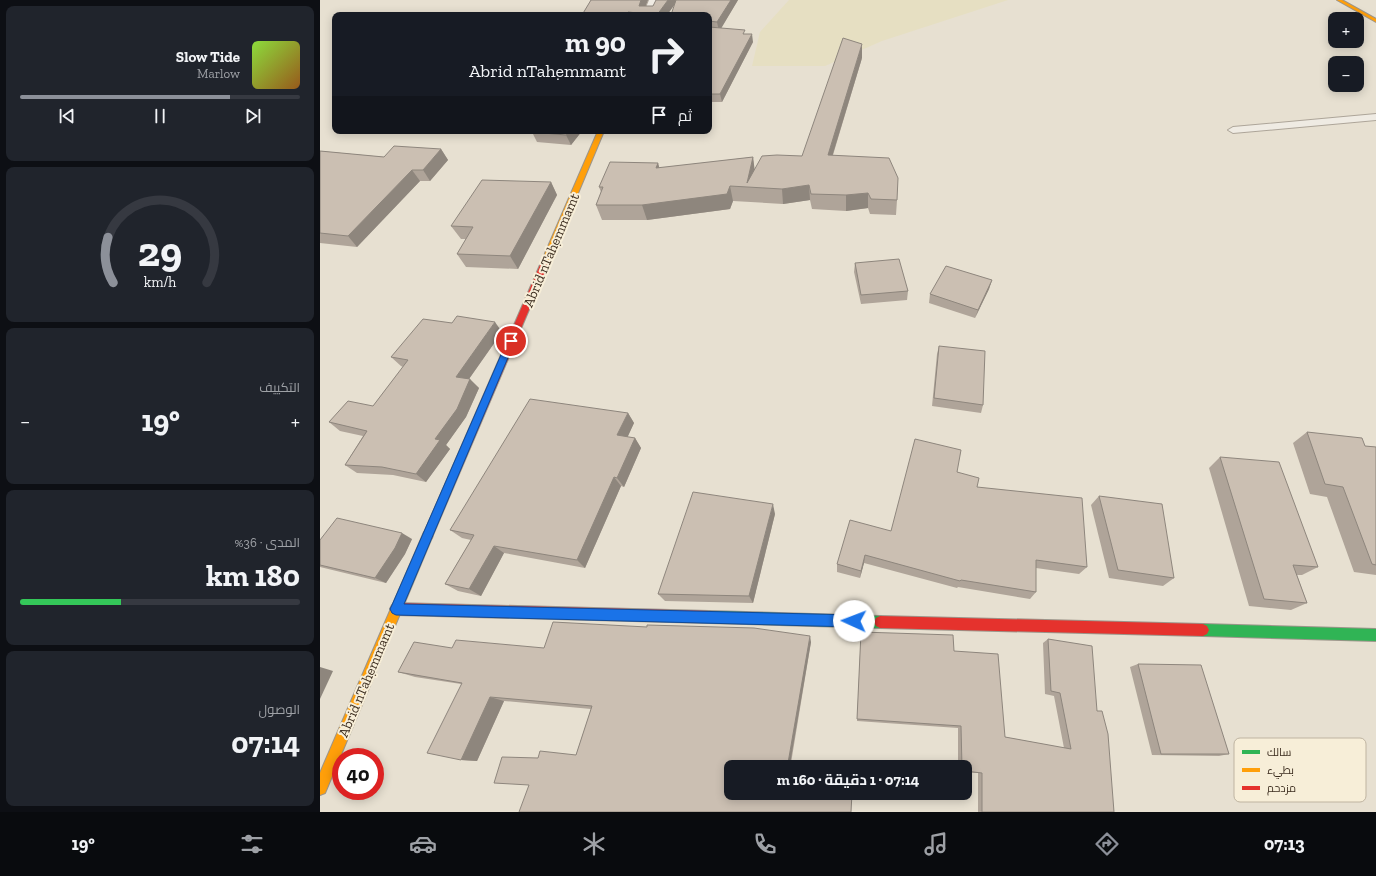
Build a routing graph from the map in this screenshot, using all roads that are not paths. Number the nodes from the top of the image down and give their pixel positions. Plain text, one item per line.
1 (655, 0) edge
2 (1339, 0) edge
3 (650, 12) edge
4 (1376, 21) edge
5 (1376, 117) edge
6 (1233, 130) dead end
7 (600, 134) edge
8 (396, 609) junction
9 (1376, 634) edge
10 (320, 788) edge

1 - 3 street
2 - 4 street
5 - 6 lane
7 - 8 street, Abrid nTaḥemmamt
8 - 9 street
8 - 10 street, Abrid nTaḥemmamt

